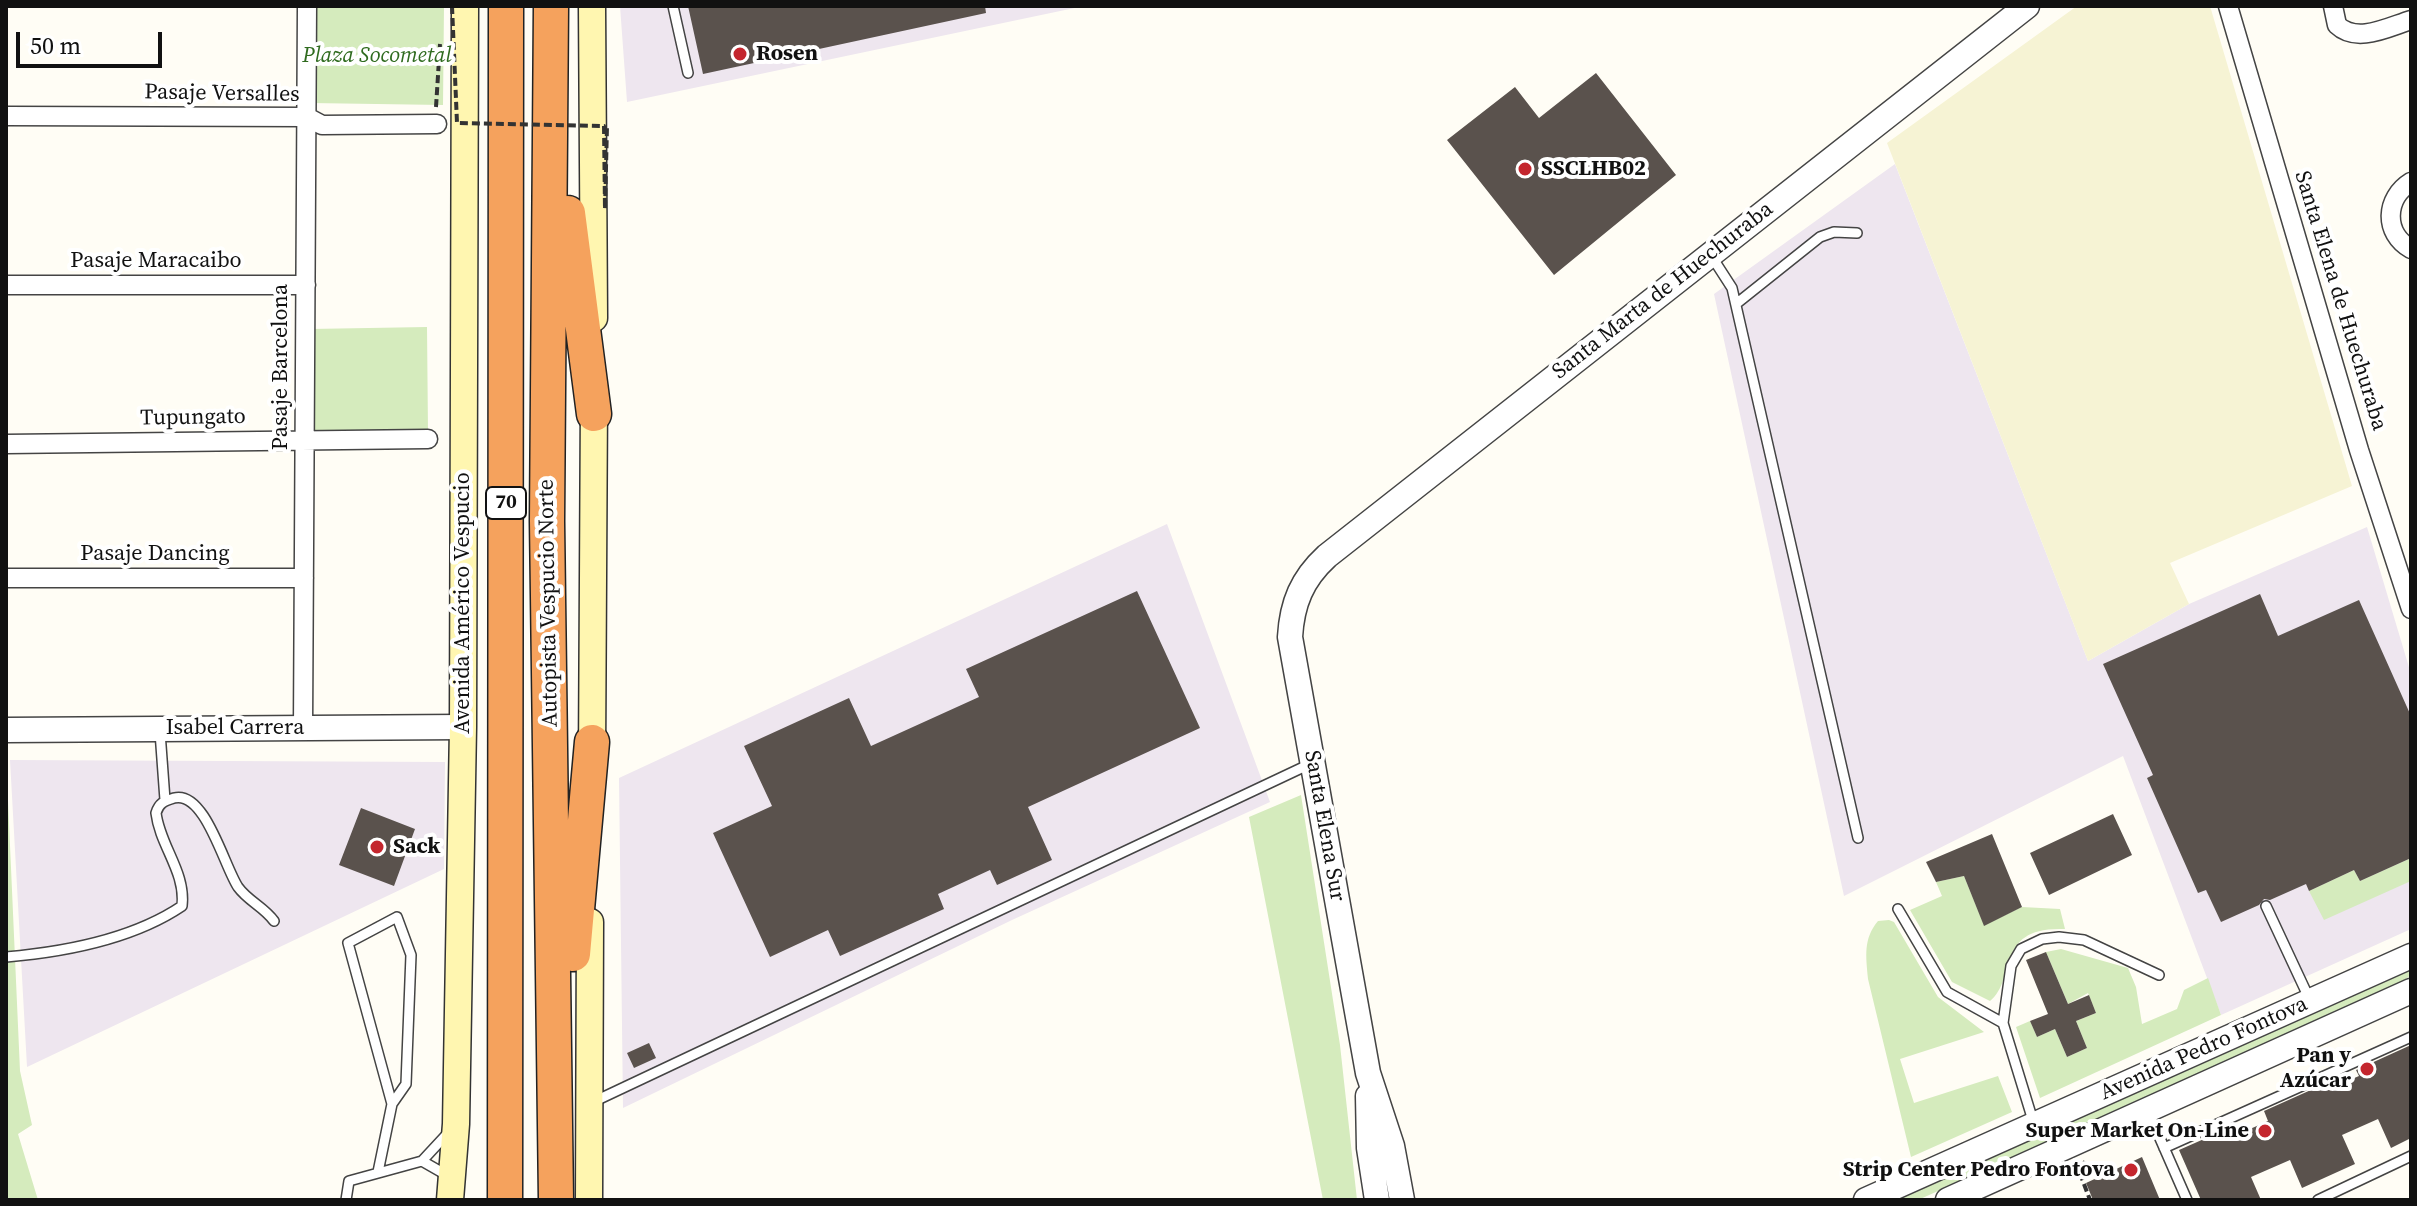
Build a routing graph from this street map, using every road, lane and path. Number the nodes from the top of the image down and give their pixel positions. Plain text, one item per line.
1 (307, 6) edge
2 (452, 6) edge
3 (465, 6) edge
4 (489, 6) edge
5 (506, 6) edge
6 (551, 6) edge
7 (592, 6) edge
8 (673, 6) edge
9 (2027, 6) edge
10 (2228, 6) edge
11 (2333, 6) edge
12 (2411, 20) edge
13 (441, 38) dead end
14 (688, 73) dead end
15 (551, 89) junction
16 (6, 116) edge
17 (307, 117) junction
18 (436, 120) joint
19 (607, 126) dead end
20 (506, 161) junction
21 (2411, 182) edge
22 (1857, 233) dead end
23 (2411, 249) edge
24 (1710, 254) junction
25 (6, 285) edge
26 (306, 285) junction
27 (1736, 304) junction
28 (594, 414) junction
29 (428, 439) dead end
30 (305, 440) junction
31 (6, 444) edge
32 (6, 578) edge
33 (304, 578) junction
34 (1304, 581) joint
35 (2411, 609) edge
36 (463, 727) junction
37 (303, 728) junction
38 (160, 729) junction
39 (6, 730) edge
40 (592, 742) junction
41 (1313, 762) junction
42 (165, 800) junction
43 (1858, 838) dead end
44 (2266, 906) dead end
45 (1898, 909) dead end
46 (274, 921) dead end
47 (2411, 956) edge
48 (6, 957) edge
49 (2159, 975) dead end
50 (2411, 991) edge
51 (2310, 1001) junction
52 (2003, 1023) junction
53 (2411, 1037) edge
54 (1368, 1073) junction
55 (392, 1104) junction
56 (589, 1104) junction
57 (2148, 1110) junction
58 (456, 1124) junction
59 (2034, 1124) junction
60 (557, 1133) junction
61 (2164, 1148) junction
62 (2411, 1156) edge
63 (2083, 1158) dead end
64 (422, 1161) junction
65 (378, 1172) junction
66 (450, 1189) edge
67 (346, 1200) edge
68 (505, 1200) edge
69 (556, 1200) edge
70 (589, 1200) edge
71 (1377, 1200) edge
72 (1402, 1200) edge
73 (1866, 1200) edge
74 (1948, 1200) edge
75 (2090, 1200) edge
76 (2187, 1200) edge
77 (2318, 1200) edge

1 - 17 street, Pasaje Barcelona
2 - 19 path, bridge
3 - 36 main road, Avenida Américo Vespucio
4 - 20 highway
5 - 20 highway, Autopista Vespucio Norte / 70
6 - 15 highway, Autopista Vespucio Norte / 70
7 - 28 main road
8 - 14 lane
9 - 24 street, Santa Marta de Huechuraba
10 - 35 street, Santa Elena de Huechuraba
11 - 12 street
13 - 18 path
15 - 28 highway
15 - 60 highway, Autopista Vespucio Norte / 70
16 - 17 street, Pasaje Versalles
17 - 18 street, Pasaje Versalles
17 - 26 street, Pasaje Barcelona
20 - 68 highway, Autopista Vespucio Norte / 70
21 - 23 street
22 - 27 lane
24 - 27 lane
24 - 34 street, Santa Marta de Huechuraba
25 - 26 street, Pasaje Maracaibo
26 - 30 street, Pasaje Barcelona
27 - 43 lane
28 - 40 main road
29 - 30 street, Tupungato
30 - 31 street, Tupungato
30 - 33 street, Pasaje Barcelona
32 - 33 street, Pasaje Dancing
33 - 37 street, Pasaje Barcelona
34 - 41 street, Santa Elena Sur
36 - 37 street, Isabel Carrera
36 - 58 main road, Avenida Américo Vespucio
37 - 38 street, Isabel Carrera
38 - 39 street, Isabel Carrera
38 - 42 lane
40 - 56 main road
40 - 60 highway
41 - 54 street, Santa Elena Sur
41 - 56 lane
42 - 46 lane
42 - 48 lane
44 - 51 lane
45 - 52 lane
47 - 51 street, Avenida Pedro Fontova
49 - 52 lane
50 - 57 street, Avenida Pedro Fontova
51 - 59 street, Avenida Pedro Fontova
52 - 59 lane
53 - 61 lane
54 - 71 street, Santa Elena Sur
54 - 72 street, Santa Elena Sur
55 - 55 lane
55 - 65 lane
56 - 70 main road
57 - 61 lane
57 - 74 street, Avenida Pedro Fontova
58 - 64 lane
58 - 66 main road, Avenida Américo Vespucio
59 - 73 street, Avenida Pedro Fontova
60 - 69 highway, Autopista Vespucio Norte / 70
61 - 76 lane
62 - 77 lane
63 - 75 path
64 - 65 lane
64 - 66 lane
65 - 67 lane

